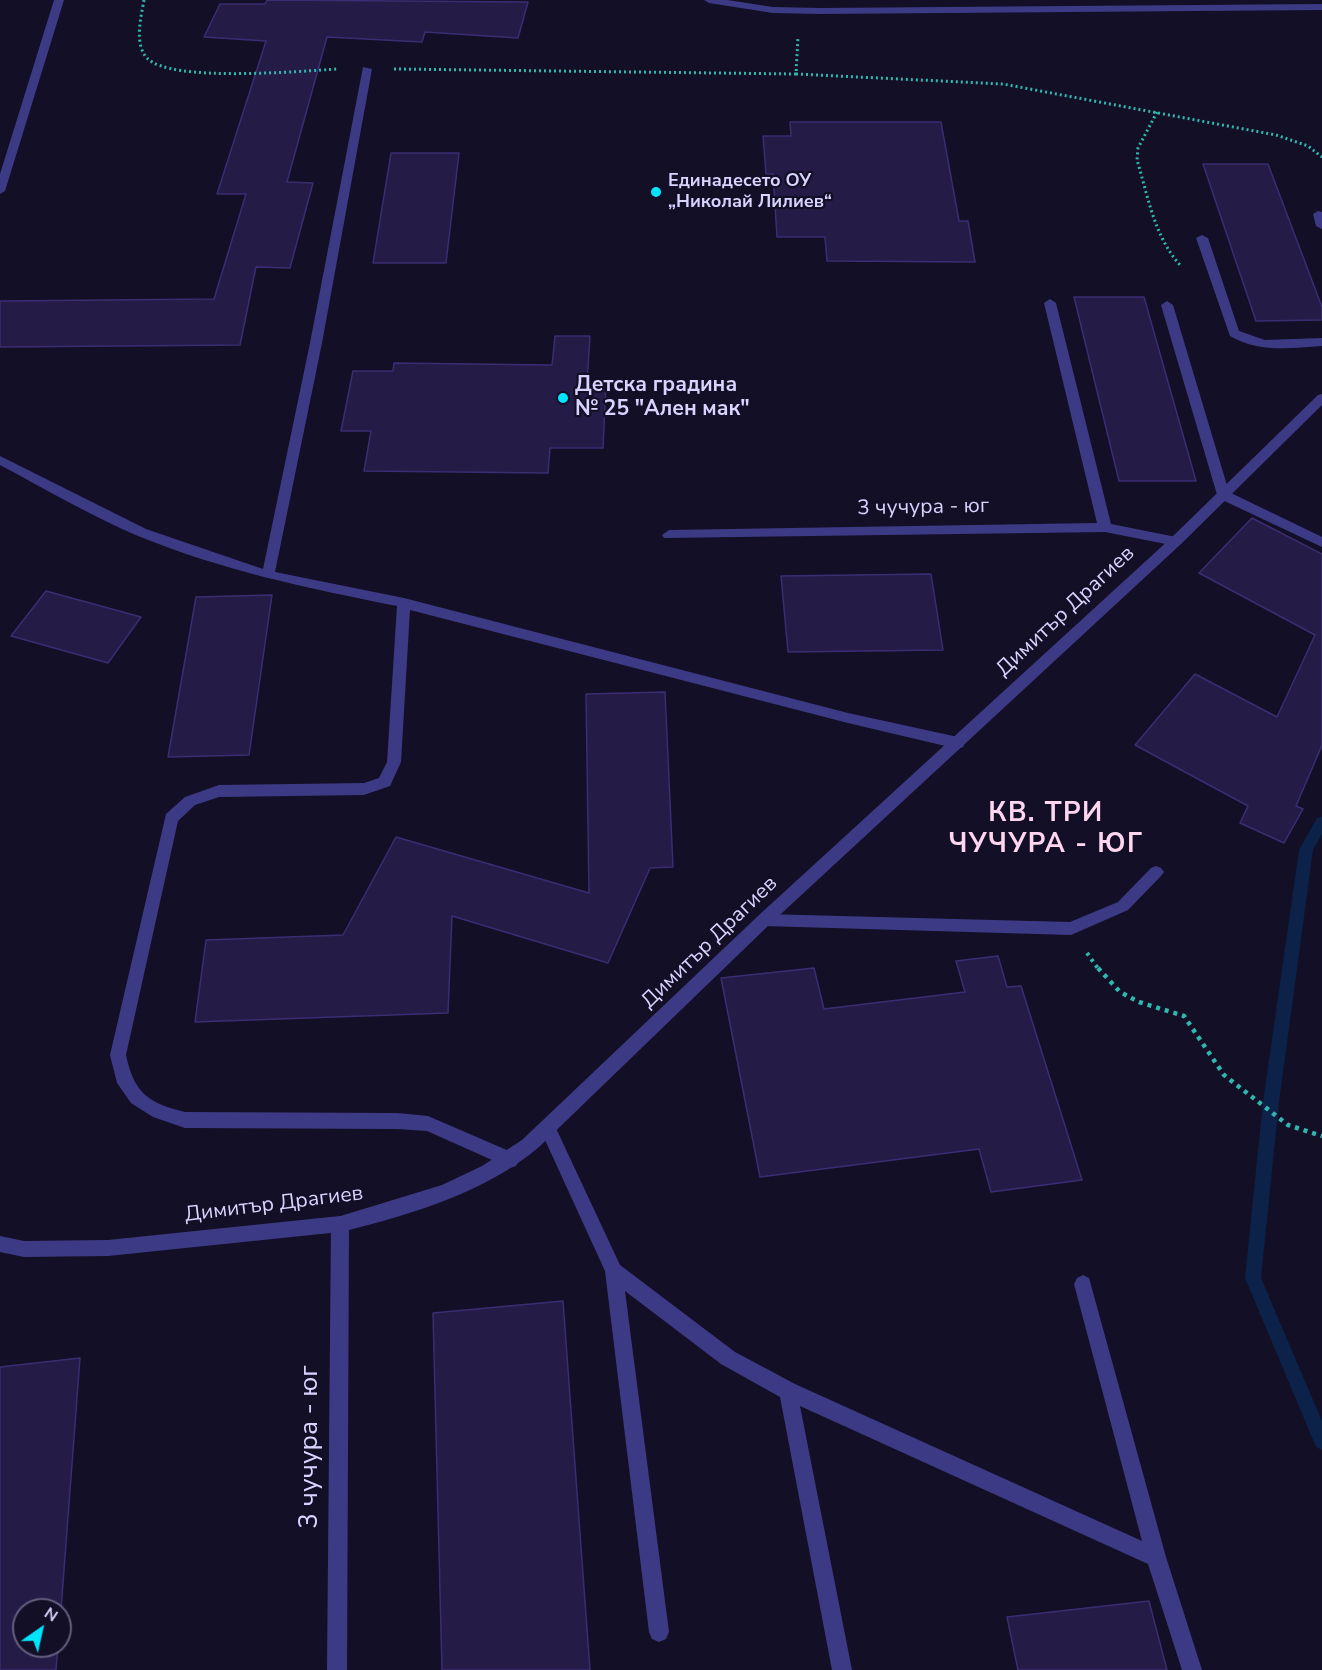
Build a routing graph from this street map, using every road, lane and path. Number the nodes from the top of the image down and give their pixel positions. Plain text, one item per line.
1 (59, 0) edge
2 (144, 0) edge
3 (709, 0) edge
4 (1322, 7) edge
5 (800, 11) junction
6 (367, 69) junction
7 (796, 74) junction
8 (1157, 112) junction
9 (1322, 157) edge
10 (0, 190) edge
11 (1318, 214) dead end
12 (1322, 226) edge
13 (1202, 238) dead end
14 (1050, 303) dead end
15 (1167, 305) joint
16 (1322, 342) edge
17 (1322, 398) edge
18 (0, 460) edge
19 (1223, 495) junction
20 (1105, 527) junction
21 (669, 535) dead end
22 (1176, 541) junction
23 (1322, 542) edge
24 (268, 575) junction
25 (404, 603) junction
26 (958, 743) junction
27 (1156, 872) dead end
28 (764, 920) junction
29 (1071, 929) junction
30 (548, 1129) junction
31 (1322, 1136) edge
32 (510, 1160) junction
33 (340, 1224) junction
34 (0, 1244) edge
35 (614, 1271) junction
36 (1083, 1284) dead end
37 (788, 1391) junction
38 (1156, 1557) junction
39 (659, 1632) dead end
40 (337, 1670) edge
41 (842, 1670) edge
42 (1192, 1670) edge

1 - 10 street
2 - 6 path
3 - 5 street
4 - 5 street
5 - 7 path
6 - 7 path
6 - 24 street
7 - 8 path
8 - 9 path
8 - 15 path
11 - 12 street
13 - 16 street
14 - 20 street
15 - 19 street
17 - 19 street, Димитър Драгиев
18 - 24 street
19 - 22 street, Димитър Драгиев
19 - 23 street
20 - 21 street, 3 чучура - юг
20 - 22 street, 3 чучура - юг
22 - 26 street, Димитър Драгиев
24 - 25 street
25 - 26 street
25 - 32 street
26 - 28 street, Димитър Драгиев
27 - 29 street
28 - 29 street
28 - 30 street, Димитър Драгиев
29 - 31 path
30 - 32 street, Димитър Драгиев
30 - 35 street
32 - 33 street, Димитър Драгиев
33 - 34 street, Димитър Драгиев
33 - 40 street, 3 чучура - юг
35 - 37 street
35 - 39 street
36 - 38 street
37 - 38 street
37 - 41 street
38 - 42 street

